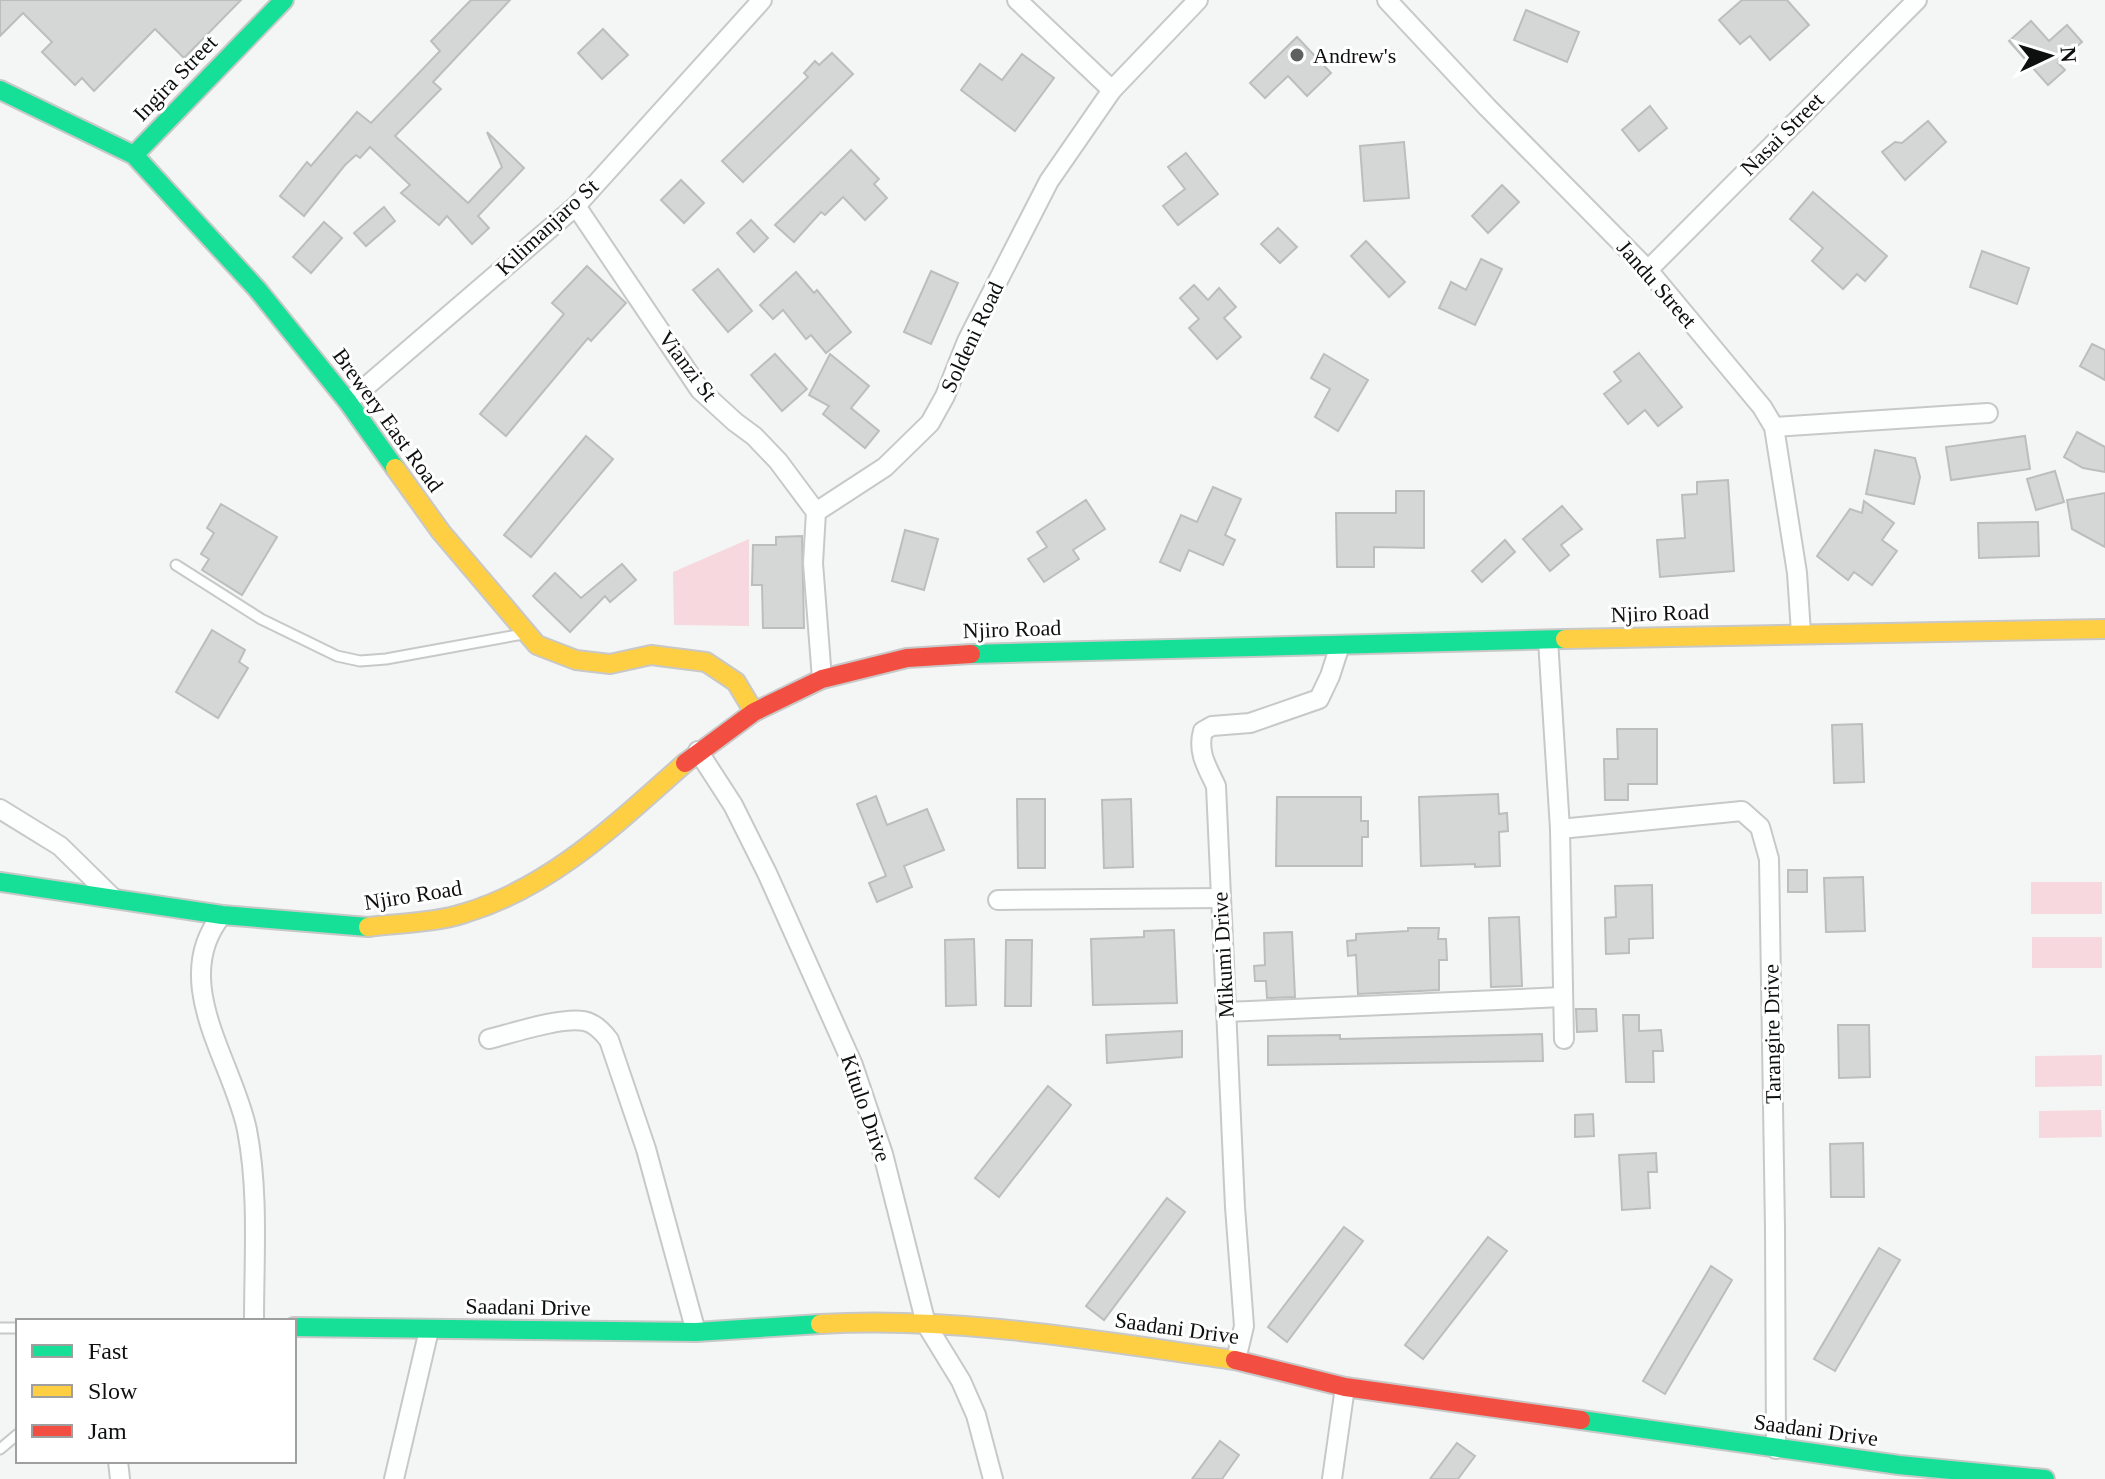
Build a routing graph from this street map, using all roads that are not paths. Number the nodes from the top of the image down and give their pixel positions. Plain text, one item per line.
1 (284, 0) edge
2 (734, 0) edge
3 (762, 0) edge
4 (1017, 0) edge
5 (1198, 0) edge
6 (1387, 0) edge
7 (1917, 0) edge
8 (748, 14) junction
9 (0, 90) edge
10 (1112, 90) junction
11 (134, 155) junction
12 (576, 206) junction
13 (1648, 270) junction
14 (348, 402) junction
15 (1988, 413) dead end
16 (1774, 427) junction
17 (816, 512) junction
18 (176, 565) dead end
19 (2105, 629) edge
20 (526, 633) junction
21 (1801, 633) junction
22 (1548, 640) junction
23 (1340, 645) junction
24 (822, 679) junction
25 (754, 712) junction
26 (698, 751) junction
27 (0, 809) edge
28 (1560, 829) junction
29 (0, 882) edge
30 (113, 898) junction
31 (1221, 898) junction
32 (998, 900) dead end
33 (222, 915) junction
34 (1563, 997) junction
35 (1226, 1012) junction
36 (489, 1039) dead end
37 (1564, 1039) dead end
38 (254, 1319) edge
39 (926, 1324) junction
40 (296, 1327) edge
41 (429, 1330) junction
42 (696, 1332) junction
43 (1236, 1360) junction
44 (1345, 1387) junction
45 (16, 1436) edge
46 (0, 1449) edge
47 (1776, 1449) junction
48 (1898, 1472) edge
49 (394, 1479) edge
50 (993, 1479) edge
51 (1332, 1479) edge
52 (2045, 1479) edge

1 - 11 street, Ingira Street
2 - 8 street
3 - 8 street, Kilimanjaro St
4 - 10 street
5 - 10 street, Soldeni Road
6 - 13 street, Jandu Street
7 - 13 street, Nasai Street
8 - 12 street, Kilimanjaro St
9 - 11 street, Brewery East Road
10 - 17 street, Soldeni Road
11 - 14 street, Brewery East Road
12 - 14 street, Kilimanjaro St
12 - 17 street, Vianzi St
13 - 16 street, Jandu Street
14 - 20 street, Brewery East Road
15 - 16 street
16 - 21 street, Jandu Street
17 - 24 street
18 - 20 lane
19 - 21 street, Njiro Road
20 - 25 street, Brewery East Road
21 - 22 street, Njiro Road
22 - 23 street, Njiro Road
22 - 28 street
23 - 24 street, Njiro Road
23 - 31 street, Mikumi Drive
24 - 25 street, Njiro Road
25 - 26 street, Njiro Road
26 - 33 street, Njiro Road
26 - 39 street, Kitulo Drive
27 - 30 street
28 - 34 street
28 - 47 street, Tarangire Drive
29 - 30 street, Njiro Road
30 - 33 street, Njiro Road
31 - 32 street
31 - 35 street, Mikumi Drive
33 - 38 street
34 - 35 street
34 - 37 street
35 - 43 street, Mikumi Drive
36 - 42 street
39 - 42 street, Saadani Drive
39 - 43 street, Saadani Drive
39 - 50 street, Kitulo Drive
40 - 41 street, Saadani Drive
41 - 42 street, Saadani Drive
41 - 49 street
43 - 44 street, Saadani Drive
44 - 47 street, Saadani Drive
44 - 51 street
45 - 46 lane
47 - 48 street, Saadani Drive
48 - 52 street, Saadani Drive

